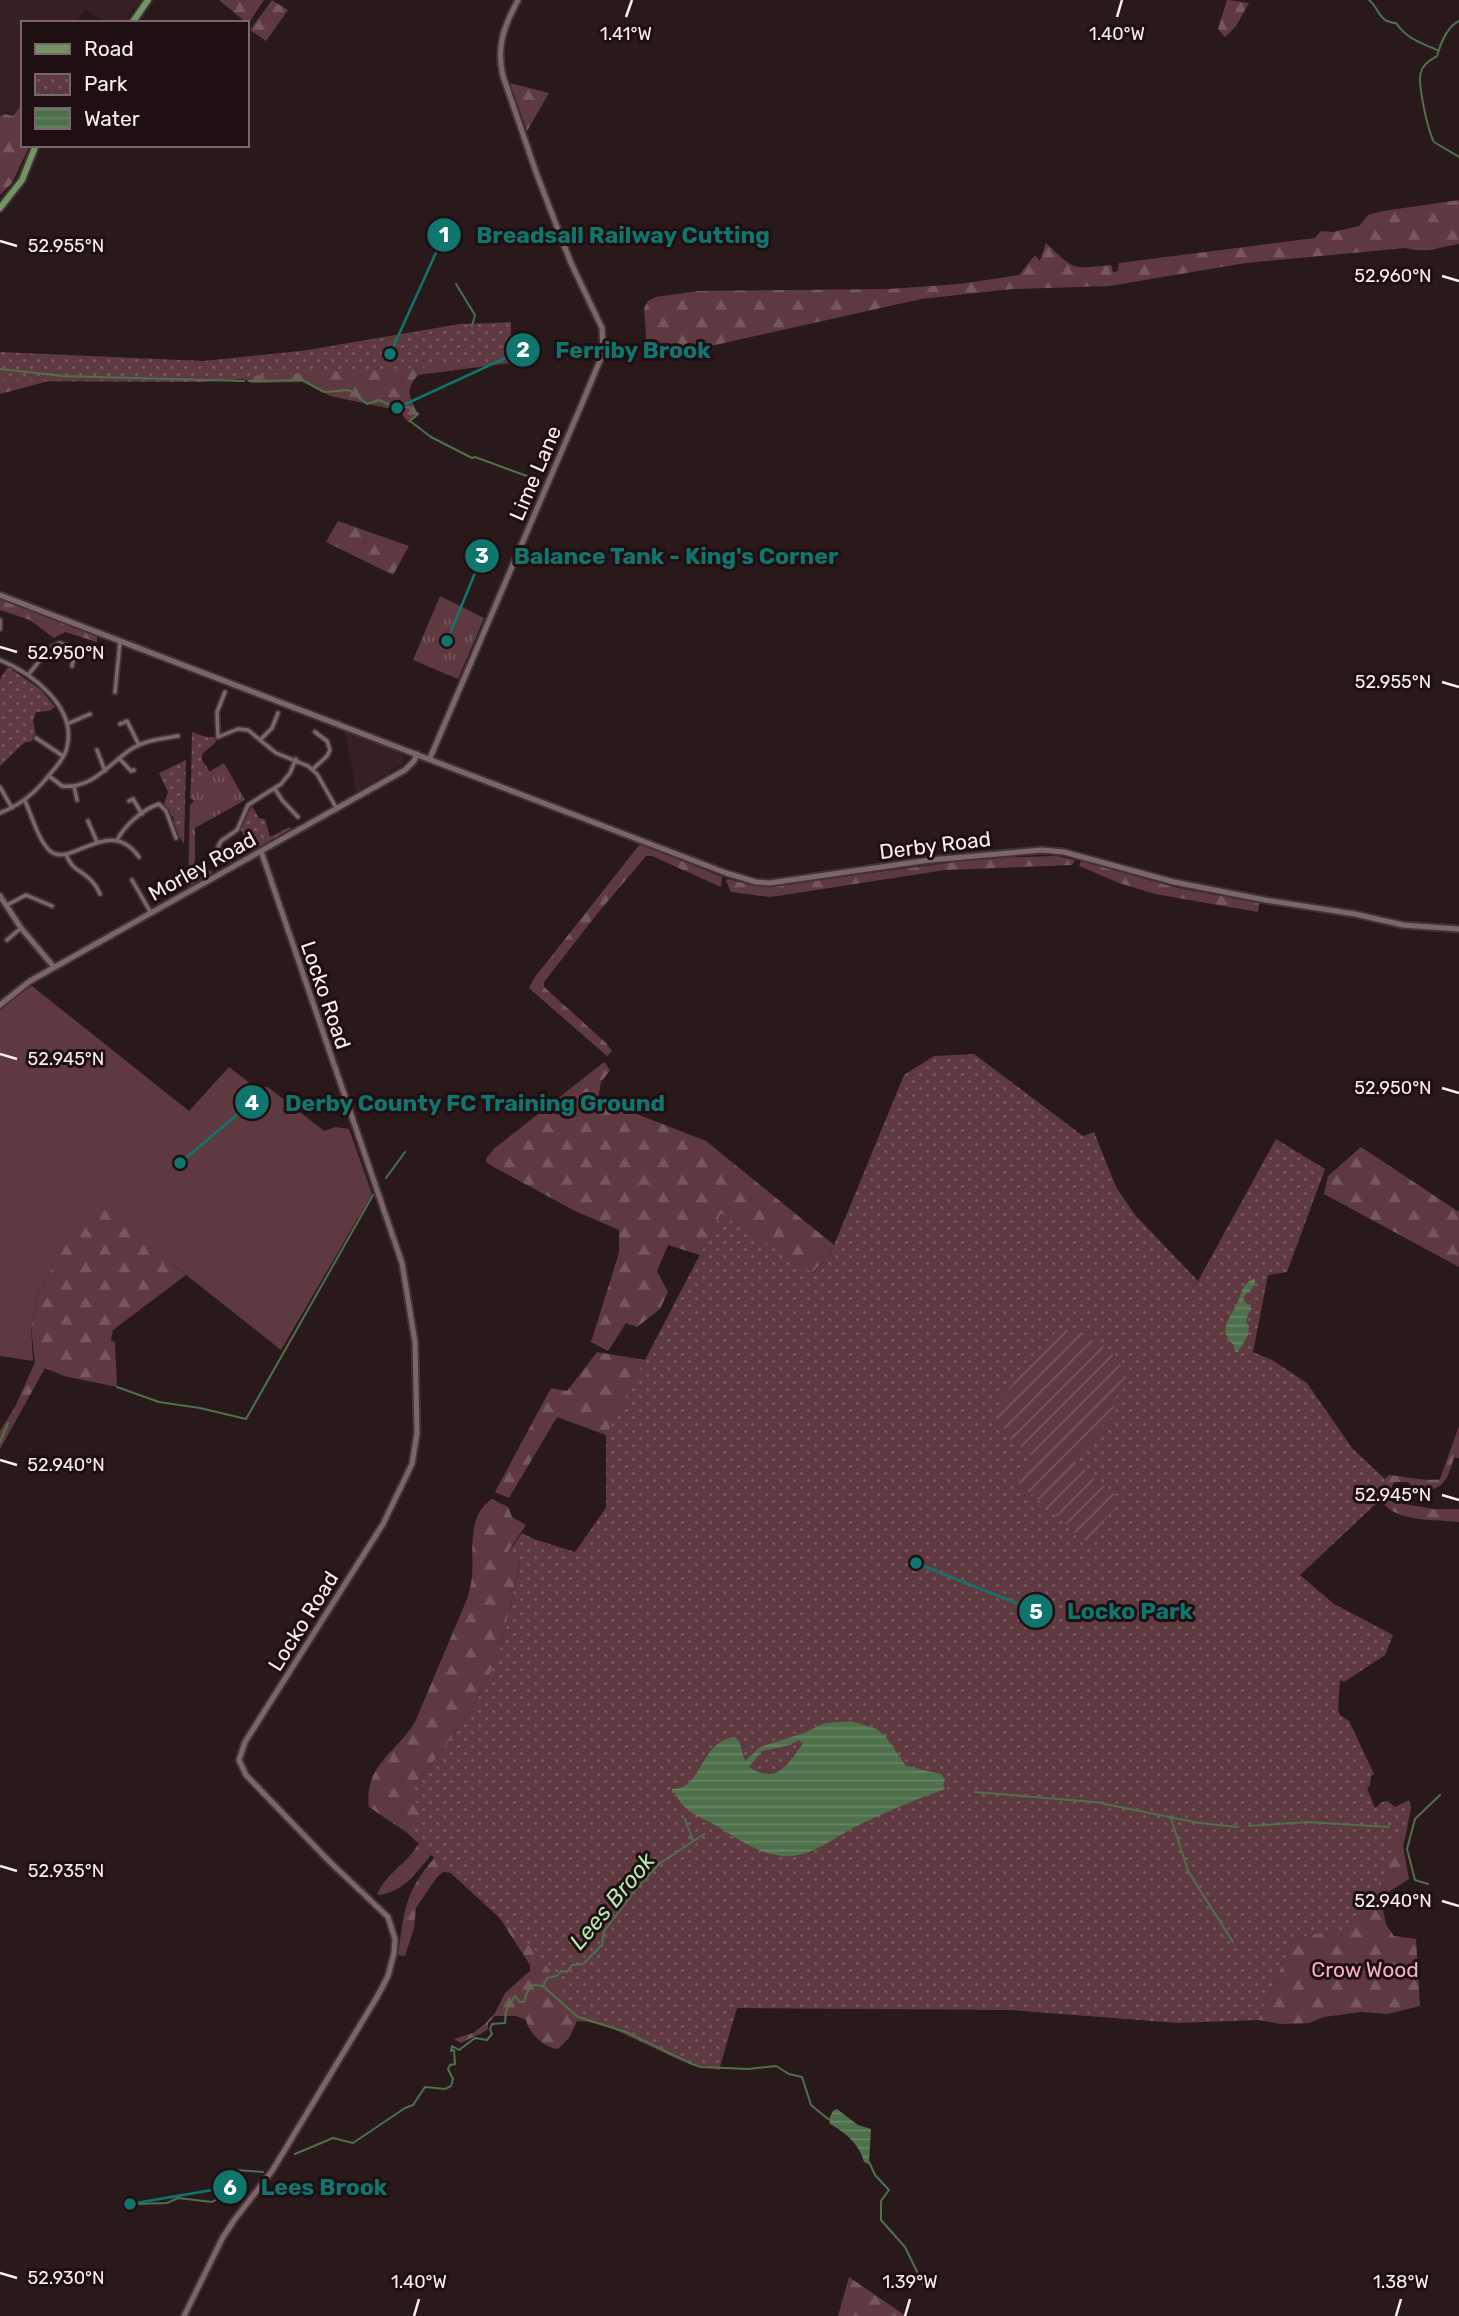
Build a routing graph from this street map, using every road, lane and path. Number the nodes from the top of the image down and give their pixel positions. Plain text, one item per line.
1 (148, 0) edge
2 (518, 0) edge
3 (133, 21) edge
4 (35, 147) edge
5 (0, 208) edge
6 (0, 595) edge
7 (0, 620) edge
8 (7, 627) dead end
9 (1, 628) edge
10 (121, 640) junction
11 (0, 660) edge
12 (72, 666) dead end
13 (28, 675) junction
14 (115, 692) dead end
15 (225, 692) dead end
16 (278, 713) dead end
17 (90, 714) dead end
18 (269, 718) dead end
19 (275, 721) junction
20 (67, 724) junction
21 (120, 724) dead end
22 (324, 730) dead end
23 (314, 733) dead end
24 (178, 736) dead end
25 (321, 736) junction
26 (36, 738) dead end
27 (261, 739) junction
28 (139, 745) junction
29 (97, 750) dead end
30 (417, 754) junction
31 (63, 757) junction
32 (430, 758) junction
33 (120, 759) junction
34 (296, 760) junction
35 (313, 769) junction
36 (134, 770) dead end
37 (105, 771) junction
38 (49, 776) junction
39 (74, 786) junction
40 (0, 787) edge
41 (275, 788) junction
42 (77, 800) dead end
43 (25, 801) junction
44 (129, 801) dead end
45 (12, 808) junction
46 (337, 809) junction
47 (0, 813) edge
48 (142, 814) junction
49 (298, 817) dead end
50 (88, 821) dead end
51 (176, 838) dead end
52 (214, 840) dead end
53 (117, 841) junction
54 (97, 842) junction
55 (219, 843) junction
56 (216, 851) dead end
57 (261, 851) junction
58 (66, 854) junction
59 (139, 857) dead end
60 (132, 880) dead end
61 (101, 882) dead end
62 (96, 885) junction
63 (100, 894) dead end
64 (0, 896) edge
65 (6, 906) junction
66 (52, 906) dead end
67 (151, 913) junction
68 (21, 928) junction
69 (1459, 929) edge
70 (7, 940) dead end
71 (54, 967) junction
72 (0, 1005) edge
73 (184, 2316) edge

1 - 3 main road
2 - 32 street, Lime Lane
4 - 5 main road
6 - 10 street
7 - 9 street
8 - 9 street
10 - 14 street
10 - 30 street
11 - 13 street
12 - 13 street
13 - 20 street
15 - 27 street
16 - 19 street
17 - 20 street
18 - 19 street
19 - 27 street
20 - 31 street
21 - 28 street
22 - 25 street
23 - 25 street
24 - 28 street
25 - 35 street
26 - 31 street
27 - 34 street
28 - 33 street
29 - 37 street
30 - 32 street
30 - 46 street, Morley Road
31 - 38 street
32 - 69 street, Derby Road
33 - 36 street
33 - 37 street
34 - 35 street
34 - 41 street
35 - 46 street
37 - 39 street
38 - 39 street
38 - 43 street
39 - 42 street
40 - 45 street
41 - 49 street
41 - 55 street
43 - 45 street
43 - 58 street
44 - 48 street
45 - 47 street
46 - 57 street, Morley Road
48 - 51 street
48 - 53 street
50 - 54 street
52 - 55 street
53 - 54 street
53 - 59 street
54 - 58 street
55 - 56 street
57 - 67 street, Morley Road
57 - 73 street, Locko Road
58 - 62 street
60 - 67 street
61 - 62 street
62 - 63 street
64 - 65 street
65 - 66 street
65 - 68 street
67 - 71 street, Morley Road
68 - 70 street
68 - 71 street
71 - 72 street, Morley Road

